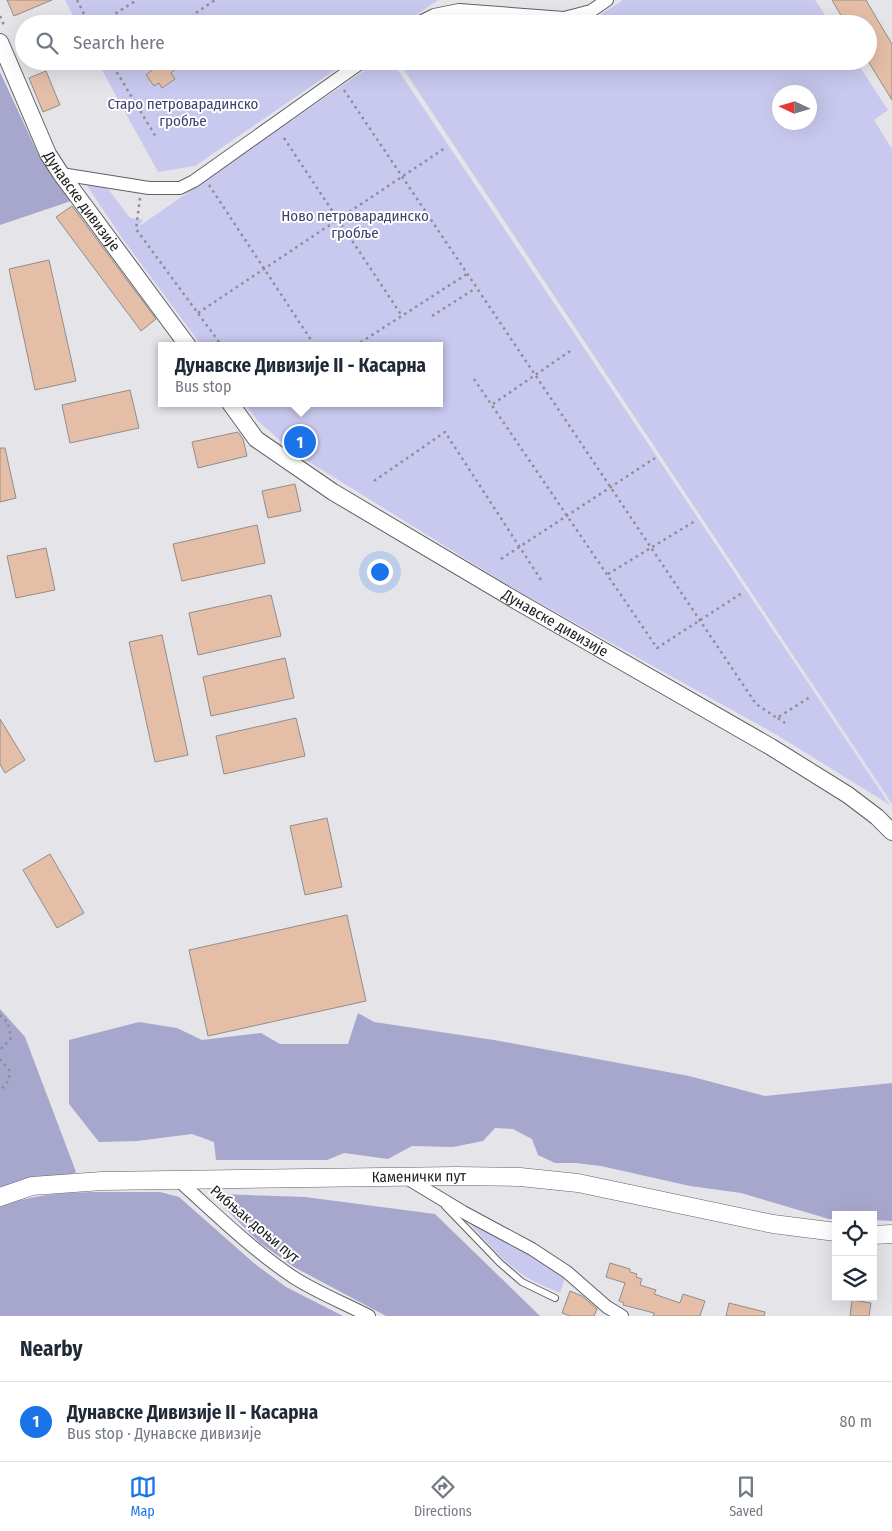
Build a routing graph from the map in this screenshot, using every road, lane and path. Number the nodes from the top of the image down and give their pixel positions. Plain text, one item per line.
1 (77, 0) edge
2 (137, 0) edge
3 (215, 0) edge
4 (607, 0) edge
5 (84, 15) edge
6 (114, 15) edge
7 (193, 15) edge
8 (434, 15) edge
9 (525, 15) edge
10 (576, 15) edge
11 (0, 16) edge
12 (3, 36) edge
13 (15, 67) edge
14 (16, 70) edge
15 (115, 70) edge
16 (350, 70) edge
17 (342, 87) dead end
18 (156, 136) dead end
19 (284, 138) dead end
20 (445, 148) dead end
21 (61, 174) junction
22 (402, 177) junction
23 (209, 185) dead end
24 (142, 187) junction
25 (338, 219) junction
26 (263, 268) junction
27 (467, 274) junction
28 (476, 288) junction
29 (198, 312) junction
30 (402, 316) junction
31 (432, 316) dead end
32 (185, 342) edge
33 (219, 342) edge
34 (312, 342) edge
35 (361, 342) edge
36 (573, 349) dead end
37 (534, 374) junction
38 (474, 379) dead end
39 (493, 404) junction
40 (233, 407) edge
41 (655, 458) dead end
42 (374, 481) dead end
43 (611, 488) junction
44 (568, 515) junction
45 (694, 521) dead end
46 (520, 546) junction
47 (652, 549) junction
48 (500, 559) dead end
49 (608, 574) junction
50 (543, 583) dead end
51 (742, 593) dead end
52 (700, 620) junction
53 (810, 697) dead end
54 (777, 718) junction
55 (785, 722) dead end
56 (892, 832) edge
57 (0, 1015) edge
58 (0, 1050) edge
59 (0, 1059) edge
60 (0, 1091) edge
61 (405, 1177) junction
62 (178, 1180) junction
63 (435, 1196) junction
64 (0, 1197) edge
65 (832, 1231) edge
66 (892, 1234) edge
67 (877, 1235) edge
68 (555, 1298) dead end
69 (369, 1316) edge
70 (622, 1316) edge

1 - 5 path
2 - 6 path
3 - 7 path
4 - 10 street
8 - 9 street
11 - 12 path
12 - 13 street, Дунавске дивизије
14 - 21 street, Дунавске дивизије
15 - 18 path
16 - 24 street
17 - 22 path
19 - 25 path
20 - 22 path
21 - 24 street
21 - 32 street, Дунавске дивизије
22 - 25 path
22 - 27 path
23 - 26 path
24 - 29 path
25 - 26 path
25 - 30 path
26 - 29 path
26 - 34 path
27 - 28 path
27 - 30 path
28 - 31 path
28 - 37 path
29 - 33 path
30 - 35 path
36 - 37 path
37 - 39 path
37 - 43 path
38 - 39 path
39 - 44 path
40 - 56 street, Дунавске дивизије
41 - 43 path
42 - 46 path
43 - 44 path
43 - 47 path
44 - 46 path
44 - 49 path
45 - 47 path
46 - 48 path
46 - 50 path
47 - 49 path
47 - 52 path
49 - 52 path
51 - 52 path
52 - 54 path
53 - 54 path
54 - 55 path
57 - 58 path
59 - 60 path
61 - 62 main road, Каменички пут
61 - 63 street
61 - 65 main road, Каменички пут
62 - 64 main road, Каменички пут
62 - 69 street, Рибњак доњи пут
63 - 68 lane
63 - 70 street
66 - 67 main road

